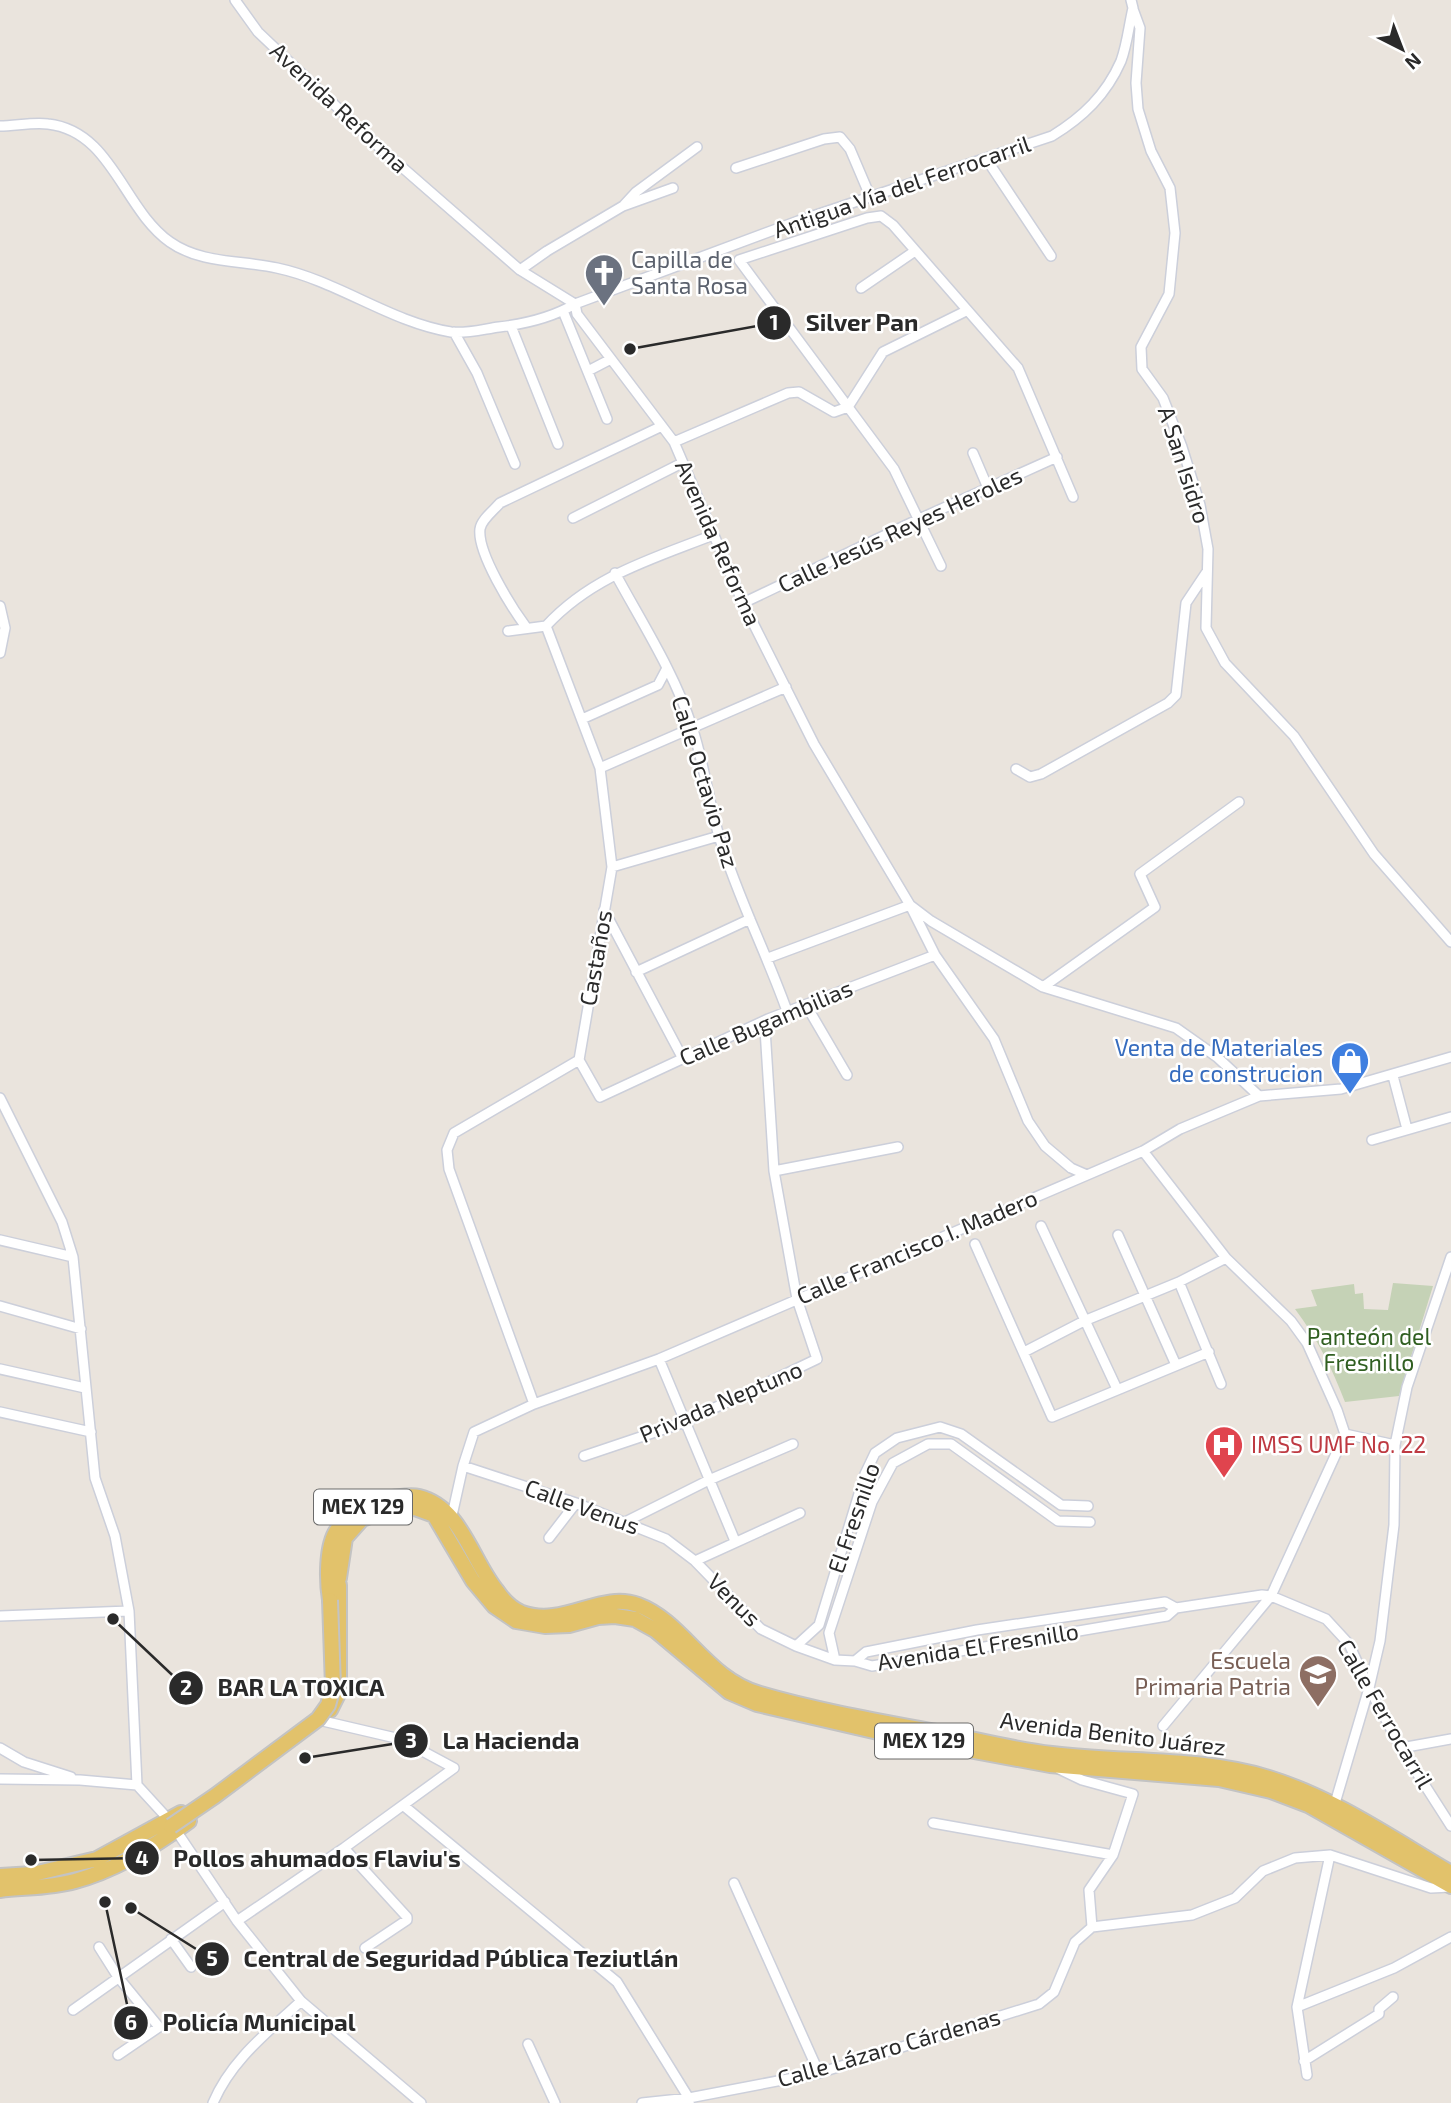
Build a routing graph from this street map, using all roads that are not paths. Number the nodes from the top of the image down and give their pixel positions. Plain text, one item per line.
1 (235, 0) edge
2 (1132, 4) edge
3 (0, 126) edge
4 (697, 147) dead end
5 (986, 160) junction
6 (736, 168) dead end
7 (673, 188) dead end
8 (870, 196) junction
9 (623, 206) junction
10 (798, 221) junction
11 (805, 239) junction
12 (915, 251) junction
13 (1051, 256) dead end
14 (520, 270) junction
15 (861, 288) dead end
16 (575, 304) junction
17 (563, 311) junction
18 (966, 311) junction
19 (511, 326) junction
20 (454, 332) junction
21 (611, 359) junction
22 (588, 371) junction
23 (848, 407) junction
24 (607, 419) dead end
25 (662, 426) junction
26 (674, 442) junction
27 (558, 444) dead end
28 (973, 453) dead end
29 (1057, 457) junction
30 (682, 463) junction
31 (515, 464) dead end
32 (988, 488) junction
33 (1073, 497) dead end
34 (573, 518) dead end
35 (917, 520) junction
36 (713, 535) junction
37 (941, 566) dead end
38 (1207, 571) junction
39 (615, 573) junction
40 (743, 603) junction
41 (0, 606) edge
42 (546, 626) junction
43 (526, 627) junction
44 (508, 631) dead end
45 (0, 653) edge
46 (667, 668) junction
47 (786, 687) junction
48 (582, 719) junction
49 (692, 727) junction
50 (600, 768) junction
51 (1016, 769) dead end
52 (1239, 802) dead end
53 (719, 836) junction
54 (612, 867) junction
55 (910, 905) junction
56 (604, 910) junction
57 (750, 919) junction
58 (1451, 942) edge
59 (934, 955) junction
60 (768, 958) junction
61 (636, 972) junction
62 (1043, 987) junction
63 (806, 1005) junction
64 (787, 1011) junction
65 (768, 1019) junction
66 (682, 1057) junction
67 (1451, 1057) edge
68 (579, 1060) junction
69 (847, 1075) dead end
70 (1393, 1076) junction
71 (1259, 1096) junction
72 (0, 1098) edge
73 (1451, 1116) edge
74 (1408, 1129) junction
75 (1372, 1140) dead end
76 (898, 1147) dead end
77 (1143, 1151) junction
78 (774, 1171) junction
79 (1087, 1175) junction
80 (1041, 1226) dead end
81 (1118, 1235) dead end
82 (0, 1240) edge
83 (975, 1244) dead end
84 (73, 1257) junction
85 (1451, 1257) edge
86 (1227, 1258) junction
87 (1179, 1282) junction
88 (1146, 1296) junction
89 (797, 1299) junction
90 (0, 1306) edge
91 (1084, 1321) junction
92 (81, 1329) junction
93 (1024, 1352) junction
94 (1209, 1352) junction
95 (659, 1359) junction
96 (1177, 1365) junction
97 (0, 1369) edge
98 (1221, 1384) dead end
99 (85, 1388) junction
100 (1117, 1388) junction
101 (534, 1404) junction
102 (0, 1412) edge
103 (685, 1422) junction
104 (940, 1427) junction
105 (91, 1432) junction
106 (1345, 1434) junction
107 (793, 1444) dead end
108 (940, 1444) junction
109 (1395, 1445) junction
110 (584, 1457) dead end
111 (463, 1465) junction
112 (709, 1480) junction
113 (576, 1503) junction
114 (1088, 1506) dead end
115 (800, 1513) dead end
116 (625, 1522) junction
117 (1090, 1522) dead end
118 (448, 1525) junction
119 (549, 1538) dead end
120 (735, 1541) junction
121 (695, 1561) junction
122 (332, 1578) junction
123 (1271, 1596) junction
124 (1176, 1608) junction
125 (129, 1611) junction
126 (0, 1615) edge
127 (817, 1627) junction
128 (828, 1633) junction
129 (796, 1646) junction
130 (835, 1660) junction
131 (855, 1661) junction
132 (1369, 1688) junction
133 (323, 1721) junction
134 (1163, 1726) dead end
135 (1451, 1739) edge
136 (0, 1748) edge
137 (1401, 1748) junction
138 (1050, 1765) junction
139 (0, 1779) edge
140 (80, 1780) junction
141 (137, 1786) junction
142 (404, 1806) junction
143 (1332, 1811) junction
144 (933, 1823) dead end
145 (173, 1825) junction
146 (1451, 1826) edge
147 (344, 1848) junction
148 (1113, 1855) junction
149 (1330, 1855) junction
150 (1451, 1873) edge
151 (0, 1877) edge
152 (0, 1882) edge
153 (734, 1883) dead end
154 (1451, 1886) edge
155 (0, 1890) edge
156 (225, 1902) junction
157 (237, 1922) junction
158 (1092, 1927) junction
159 (1451, 1937) edge
160 (171, 1939) junction
161 (99, 1947) dead end
162 (365, 1948) dead end
163 (191, 1966) dead end
164 (118, 1977) junction
165 (1394, 1997) dead end
166 (302, 2001) junction
167 (1297, 2007) junction
168 (73, 2010) dead end
169 (528, 2044) dead end
170 (118, 2055) dead end
171 (1304, 2061) junction
172 (819, 2073) junction
173 (1307, 2076) dead end
174 (690, 2100) edge
175 (213, 2103) edge
176 (421, 2103) edge
177 (555, 2103) edge
178 (642, 2103) edge

1 - 14 street, Avenida Reforma
2 - 5 street, Antigua Vía del Ferrocarril
2 - 38 street, A San Isidro
3 - 20 street, Antigua Vía del Ferrocarril
4 - 9 street
5 - 8 street, Antigua Vía del Ferrocarril
5 - 13 street
6 - 8 street
7 - 9 street
8 - 10 street, Antigua Vía del Ferrocarril
9 - 14 street
10 - 11 street
10 - 16 street, Antigua Vía del Ferrocarril
11 - 12 street
11 - 23 street
12 - 15 street
12 - 18 street
14 - 16 street, Avenida Reforma
16 - 17 street, Antigua Vía del Ferrocarril
16 - 21 street, Avenida Reforma
17 - 19 street, Antigua Vía del Ferrocarril
17 - 22 street
18 - 23 street
18 - 29 street
19 - 20 street, Antigua Vía del Ferrocarril
19 - 27 street
20 - 31 street
21 - 22 street
21 - 25 street, Avenida Reforma
22 - 24 street
23 - 26 street
23 - 35 street
25 - 26 street, Avenida Reforma
25 - 43 street
26 - 30 street, Avenida Reforma
28 - 32 street
29 - 32 street, Calle Jesús Reyes Heroles
29 - 33 street
30 - 34 street
30 - 36 street, Avenida Reforma
32 - 35 street, Calle Jesús Reyes Heroles
35 - 37 street
35 - 40 street, Calle Jesús Reyes Heroles
36 - 39 street
36 - 40 street, Avenida Reforma
38 - 51 street
38 - 58 street, A San Isidro
39 - 42 street
39 - 46 street, Calle Octavio Paz
40 - 47 street, Avenida Reforma
41 - 45 street
42 - 43 street
42 - 48 street, Castaños
43 - 44 street
46 - 48 street
46 - 49 street, Calle Octavio Paz
47 - 49 street
47 - 55 street, Avenida Reforma
48 - 50 street, Castaños
49 - 50 street
49 - 53 street, Calle Octavio Paz
50 - 54 street, Castaños
52 - 62 street
53 - 54 street
53 - 57 street, Calle Octavio Paz
54 - 56 street, Castaños
55 - 59 street, Avenida Reforma
55 - 60 street
55 - 62 street
56 - 61 street
56 - 68 street, Castaños
57 - 60 street, Calle Octavio Paz
57 - 61 street
59 - 63 street, Calle Bugambilias
59 - 79 street, Avenida Reforma
60 - 64 street, Calle Octavio Paz
61 - 66 street
62 - 71 street
63 - 64 street, Calle Bugambilias
63 - 69 street
64 - 65 street, Calle Bugambilias
65 - 66 street, Calle Bugambilias
65 - 78 street
66 - 68 street, Calle Bugambilias
67 - 70 street, Calle Francisco I. Madero
68 - 101 street
70 - 71 street, Calle Francisco I. Madero
70 - 74 street
71 - 77 street, Calle Francisco I. Madero
72 - 84 street
73 - 74 street
74 - 75 street
76 - 78 street
77 - 79 street, Calle Francisco I. Madero
77 - 86 street
78 - 89 street
79 - 89 street, Calle Francisco I. Madero
80 - 91 street
81 - 88 street
82 - 84 street
83 - 93 street
84 - 92 street
85 - 109 street
86 - 87 street
86 - 106 street
87 - 88 street
87 - 94 street
88 - 91 street
88 - 96 street
89 - 95 street, Calle Francisco I. Madero
89 - 103 street, Privada Neptuno
90 - 92 street
91 - 93 street
91 - 100 street
92 - 99 street
93 - 100 street
94 - 96 street
94 - 98 street
95 - 101 street, Calle Francisco I. Madero
95 - 103 street
96 - 100 street
97 - 99 street
99 - 105 street
101 - 111 street, Calle Francisco I. Madero
102 - 105 street
103 - 110 street, Privada Neptuno
103 - 112 street
104 - 108 street
104 - 114 street
104 - 127 street, El Fresnillo
105 - 125 street
106 - 109 street
106 - 123 street
107 - 112 street
108 - 117 street
108 - 128 street, El Fresnillo
109 - 132 street
111 - 113 street, Calle Venus
111 - 118 street, Calle Francisco I. Madero
112 - 116 street
112 - 120 street
113 - 116 street, Calle Venus
113 - 119 street
115 - 120 street
116 - 121 street, Calle Venus
118 - 122 main road, Avenida Benito Juárez / MEX 129
118 - 138 main road, Avenida Benito Juárez / MEX 129
118 - 143 main road, Avenida Benito Juárez / MEX 129
120 - 121 street
121 - 129 street, Venus
122 - 133 main road, MEX 129
122 - 145 main road, MEX 129
122 - 152 main road, Avenida Benito Juárez / MEX 129, bridge
123 - 124 street, Avenida El Fresnillo
123 - 132 street, Calle Ferrocarril
123 - 134 street
124 - 131 street, Avenida El Fresnillo
124 - 131 street, Avenida El Fresnillo
125 - 126 street
125 - 141 street
127 - 128 street
127 - 129 street
128 - 130 street
129 - 130 street, Venus
130 - 131 street, Venus
132 - 137 street, Calle Ferrocarril
132 - 143 street
133 - 142 street
133 - 145 main road, MEX 129
135 - 137 street
136 - 140 street
137 - 146 street, Calle Ferrocarril
138 - 143 main road, Avenida Benito Juárez / MEX 129
138 - 148 street
139 - 140 street
140 - 141 street
141 - 145 street
142 - 147 street
142 - 174 street
143 - 150 main road, Avenida Benito Juárez / MEX 129
143 - 154 main road, Avenida Benito Juárez / MEX 129
144 - 148 street
145 - 151 main road, MEX 129
145 - 155 main road, MEX 129
145 - 156 street
147 - 157 street
147 - 162 street
148 - 158 street
149 - 154 street
149 - 158 street
149 - 167 street
153 - 172 street
156 - 157 street
156 - 160 street
157 - 166 street
158 - 172 street, Calle Lázaro Cárdenas
159 - 167 street
160 - 163 street
160 - 164 street
161 - 164 street
164 - 168 street
164 - 170 street
165 - 171 street
166 - 175 street
166 - 176 street
167 - 171 street
169 - 177 street
171 - 173 street
172 - 174 street, Calle Lázaro Cárdenas
174 - 178 street, Calle Lázaro Cárdenas

